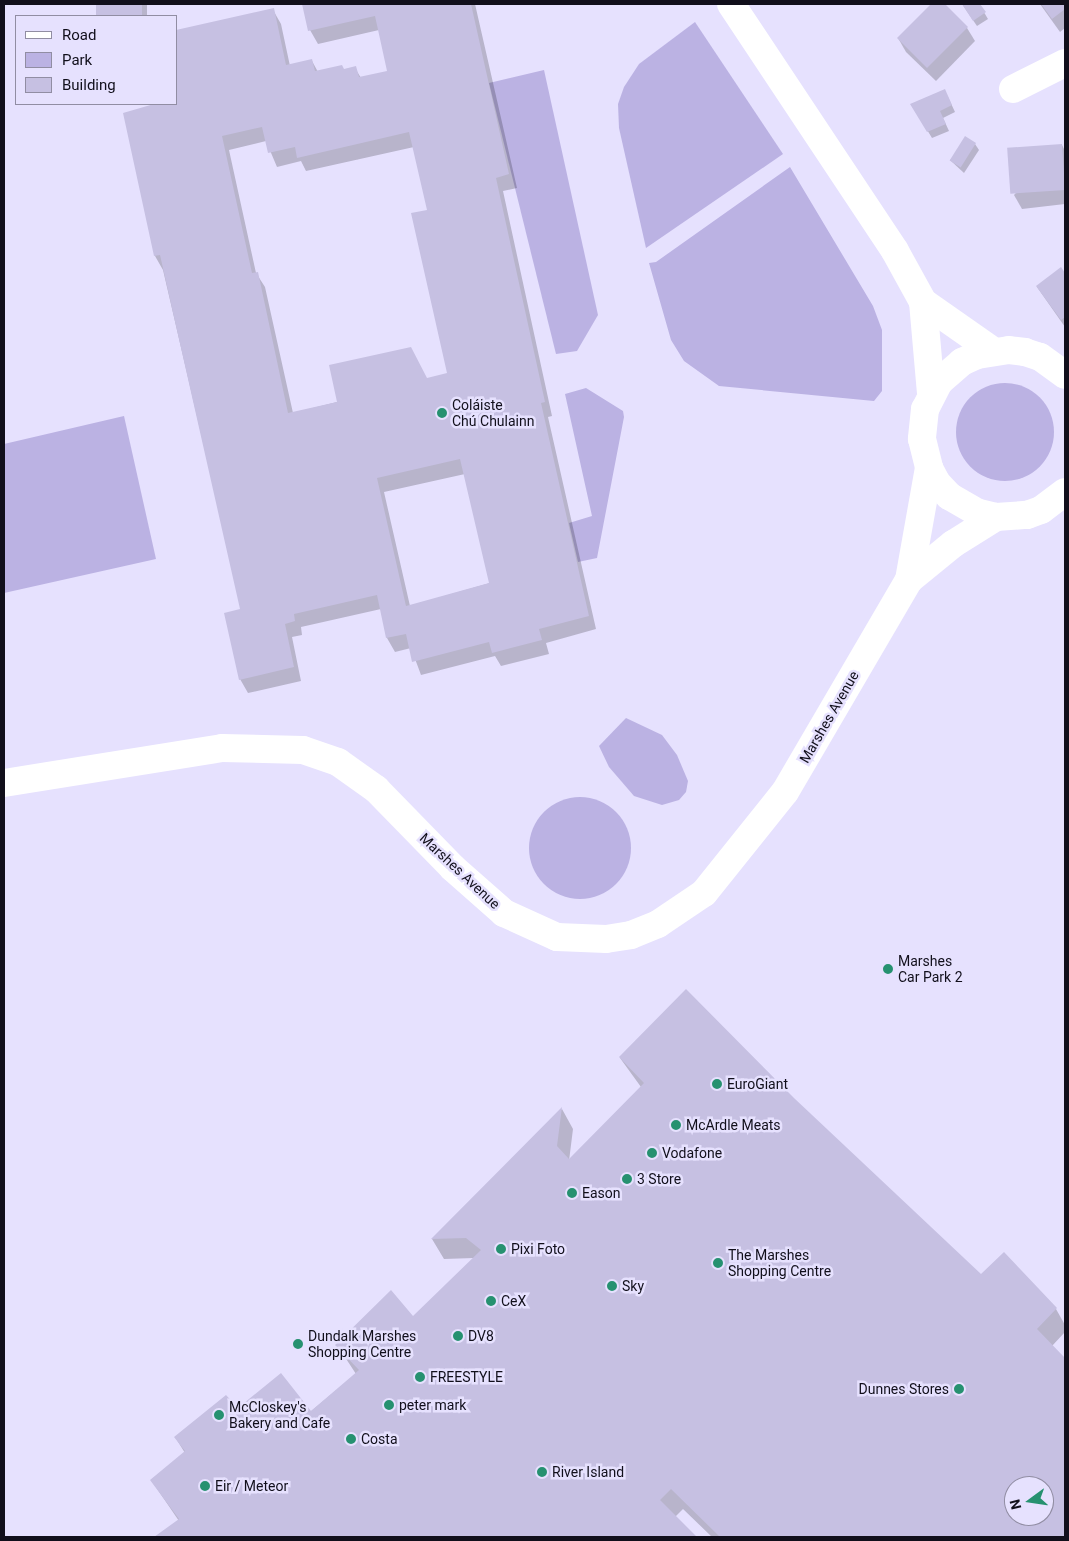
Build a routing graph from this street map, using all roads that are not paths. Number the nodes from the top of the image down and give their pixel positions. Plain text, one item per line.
1 (731, 4) edge
2 (1065, 63) edge
3 (1013, 89) dead end
4 (923, 302) junction
5 (993, 351) junction
6 (1065, 375) edge
7 (931, 394) junction
8 (928, 468) junction
9 (1065, 492) edge
10 (1053, 514) edge
11 (996, 517) junction
12 (909, 580) junction
13 (4, 784) edge

1 - 4 street
2 - 3 street
4 - 5 street
4 - 7 street
5 - 6 street
5 - 7 street
7 - 8 street
8 - 11 street
8 - 12 street, Marshes Avenue
9 - 10 street
10 - 11 street
11 - 12 street, Marshes Avenue
12 - 13 street, Marshes Avenue

